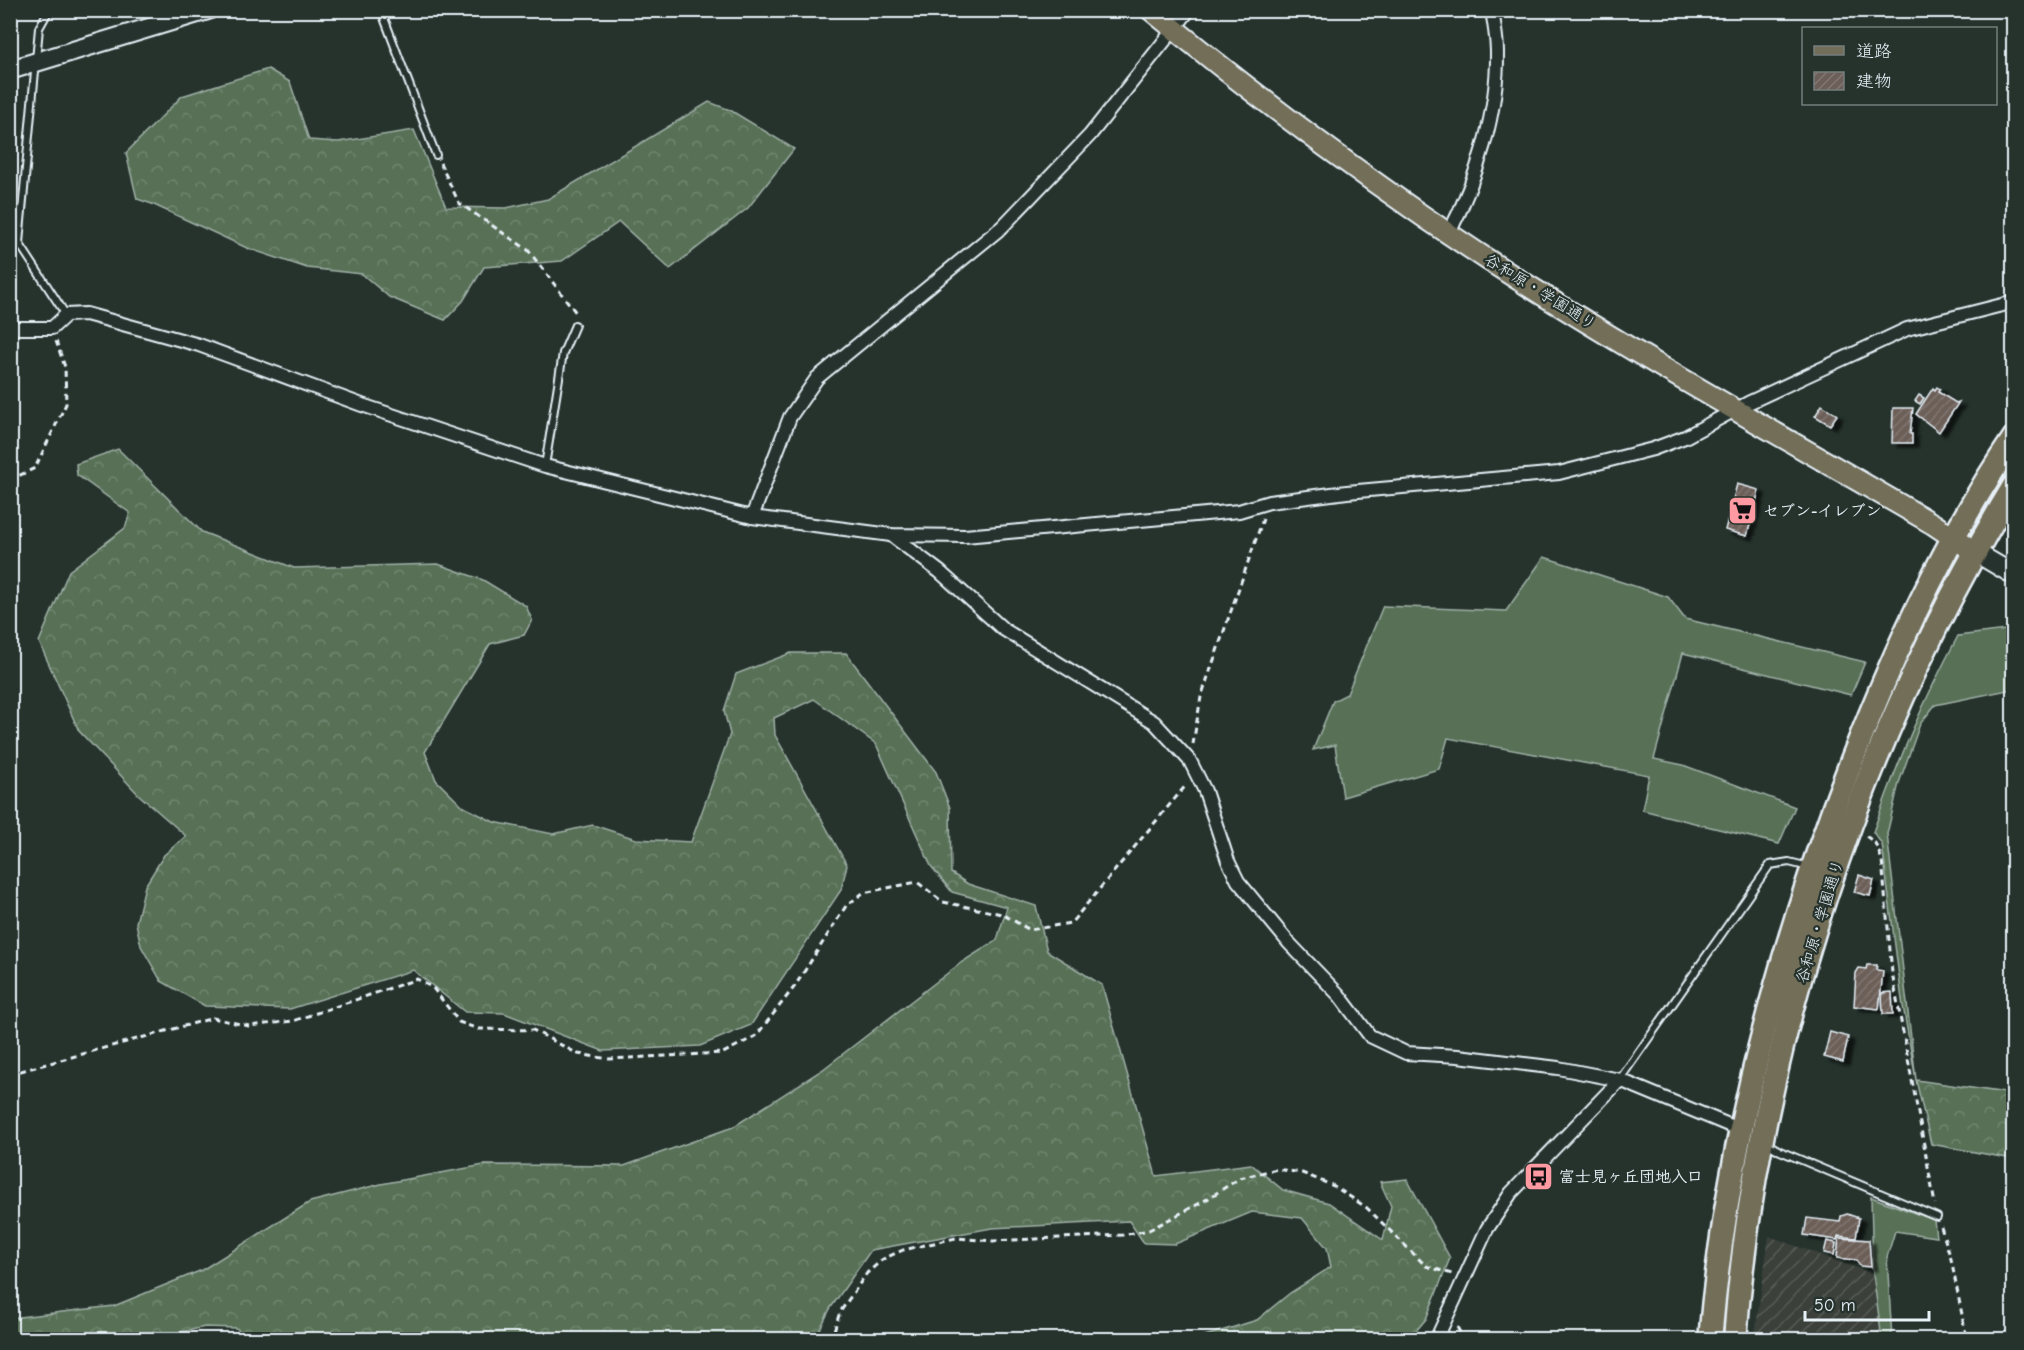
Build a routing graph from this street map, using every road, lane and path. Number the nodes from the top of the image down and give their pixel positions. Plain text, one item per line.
1 (49, 10) edge
2 (208, 10) edge
3 (381, 10) edge
4 (1151, 10) edge
5 (1189, 10) edge
6 (1492, 10) edge
7 (1175, 30) junction
8 (37, 63) junction
9 (10, 70) edge
10 (436, 155) joint
11 (1449, 233) junction
12 (10, 239) edge
13 (19, 243) junction
14 (2013, 302) edge
15 (66, 315) junction
16 (575, 325) joint
17 (10, 328) edge
18 (52, 328) junction
19 (1737, 409) junction
20 (2013, 438) edge
21 (545, 465) junction
22 (10, 480) edge
23 (2013, 486) edge
24 (1269, 502) junction
25 (752, 517) junction
26 (891, 535) junction
27 (1954, 537) junction
28 (1975, 552) junction
29 (2013, 575) edge
30 (1190, 761) junction
31 (1196, 773) junction
32 (1850, 827) junction
33 (1811, 867) junction
34 (10, 1074) edge
35 (1620, 1080) junction
36 (1740, 1130) junction
37 (1762, 1140) junction
38 (1937, 1217) junction
39 (1462, 1277) junction
40 (831, 1340) edge
41 (1436, 1340) edge
42 (1710, 1340) edge
43 (1735, 1340) edge
44 (1967, 1340) edge

1 - 8 lane
2 - 8 street
3 - 10 lane
4 - 7 main road, 谷和原・学園通り
5 - 7 street
6 - 11 street
7 - 11 main road, 谷和原・学園通り
7 - 25 street
8 - 9 street
8 - 13 lane
10 - 16 path
11 - 19 main road, 谷和原・学園通り
12 - 13 lane
13 - 15 lane
14 - 19 street
15 - 18 street
15 - 21 street
16 - 21 lane
17 - 18 street
18 - 22 path
19 - 24 street
19 - 27 main road, 谷和原・学園通り
20 - 27 highway
21 - 25 street
23 - 28 highway
24 - 26 street
24 - 30 path
25 - 26 street
26 - 30 street
27 - 28 main road, 谷和原・学園通り
27 - 33 highway, 谷和原・学園通り
28 - 29 street
28 - 32 highway, 谷和原・学園通り
30 - 31 street
31 - 34 path
31 - 35 street
32 - 37 highway, 谷和原・学園通り
32 - 38 path
33 - 35 lane
33 - 36 highway, 谷和原・学園通り
35 - 36 street
35 - 39 street
36 - 37 street
36 - 42 highway, 谷和原・学園通り
37 - 38 lane
37 - 43 highway, 谷和原・学園通り
38 - 44 path
39 - 40 path
39 - 41 street

